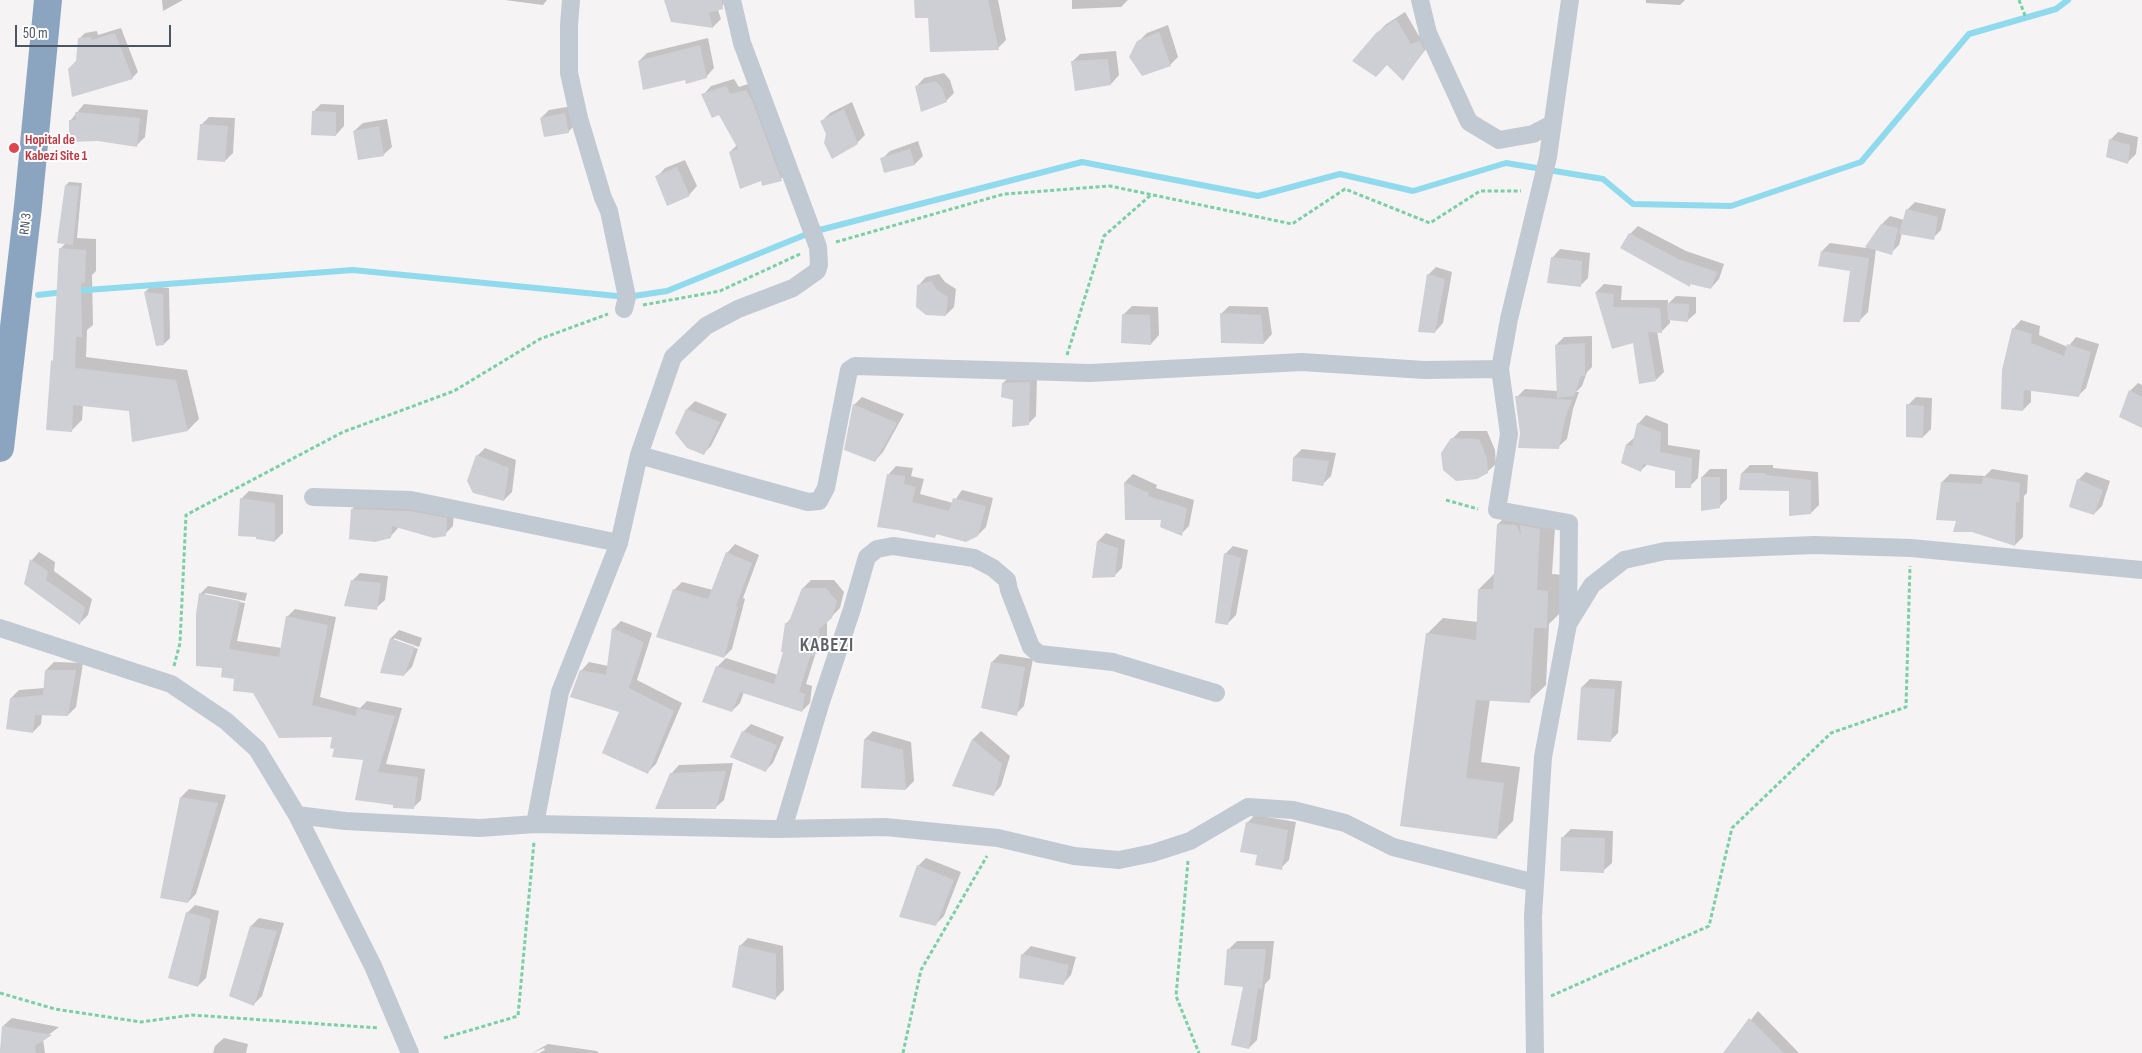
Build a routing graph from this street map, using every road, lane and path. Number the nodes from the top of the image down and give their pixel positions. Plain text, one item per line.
1 (48, 0) edge
2 (571, 0) edge
3 (732, 0) edge
4 (1420, 0) edge
5 (1570, 0) edge
6 (2019, 0) edge
7 (2026, 18) dead end
8 (1552, 124) junction
9 (1539, 192) junction
10 (1152, 194) junction
11 (818, 247) junction
12 (624, 308) junction
13 (1500, 369) junction
14 (1061, 372) junction
15 (0, 448) edge
16 (639, 455) junction
17 (313, 497) dead end
18 (1446, 500) dead end
19 (1496, 510) junction
20 (619, 543) junction
21 (1911, 548) junction
22 (2142, 570) edge
23 (1568, 624) junction
24 (0, 628) edge
25 (170, 684) junction
26 (1216, 693) dead end
27 (297, 815) junction
28 (535, 824) junction
29 (783, 829) junction
30 (998, 838) junction
31 (1190, 841) junction
32 (1535, 883) junction
33 (0, 993) edge
34 (1535, 1003) junction
35 (400, 1029) junction
36 (444, 1038) dead end
37 (410, 1053) edge
38 (903, 1053) edge
39 (1199, 1053) edge
40 (1535, 1053) edge

1 - 15 highway, RN 3 / RN 3
2 - 12 street
3 - 11 street
4 - 8 street
5 - 8 street
6 - 7 path
8 - 9 street
9 - 10 path
9 - 13 street
10 - 11 path
10 - 14 path
11 - 12 path
11 - 16 street
12 - 25 path
13 - 14 street
13 - 19 street
14 - 16 street
16 - 20 street
17 - 20 street
18 - 19 path
19 - 23 street
20 - 28 street
21 - 22 street
21 - 23 street
21 - 34 path
23 - 32 street
24 - 25 street
25 - 27 street
26 - 29 street
27 - 28 street
27 - 35 street
28 - 29 street
28 - 36 path
29 - 30 street
30 - 31 street
30 - 38 path
31 - 32 street
31 - 39 path
32 - 34 street
33 - 35 path
34 - 40 street
35 - 37 street

